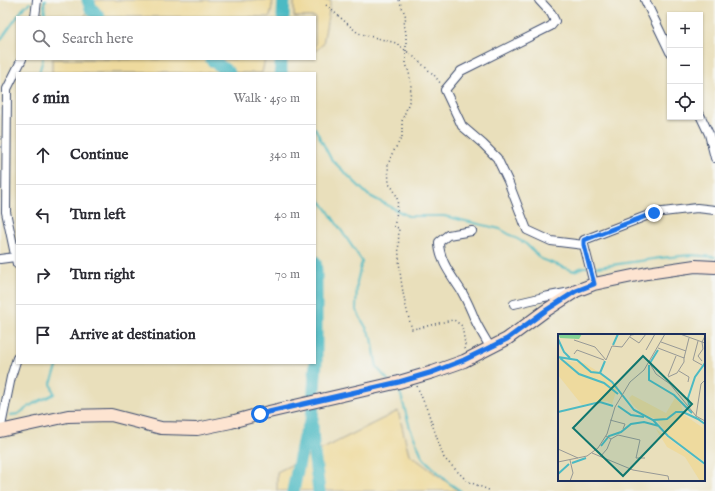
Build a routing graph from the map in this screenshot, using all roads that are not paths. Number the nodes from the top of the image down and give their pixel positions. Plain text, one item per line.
1 (37, 0) edge
2 (539, 0) edge
3 (645, 0) edge
4 (34, 16) edge
5 (668, 48) edge
6 (22, 60) edge
7 (702, 120) edge
8 (715, 158) edge
9 (715, 210) edge
10 (472, 231) dead end
11 (584, 245) junction
12 (0, 259) edge
13 (16, 261) edge
14 (715, 267) edge
15 (594, 284) junction
16 (576, 291) junction
17 (514, 304) dead end
18 (490, 347) junction
19 (16, 361) edge
20 (0, 431) edge

1 - 4 street
2 - 11 street
3 - 5 street
6 - 13 street
7 - 8 street
9 - 11 street
10 - 18 street
11 - 15 street
12 - 13 street
14 - 15 main road
15 - 16 main road
16 - 17 street
16 - 18 main road
18 - 20 main road
19 - 20 street

